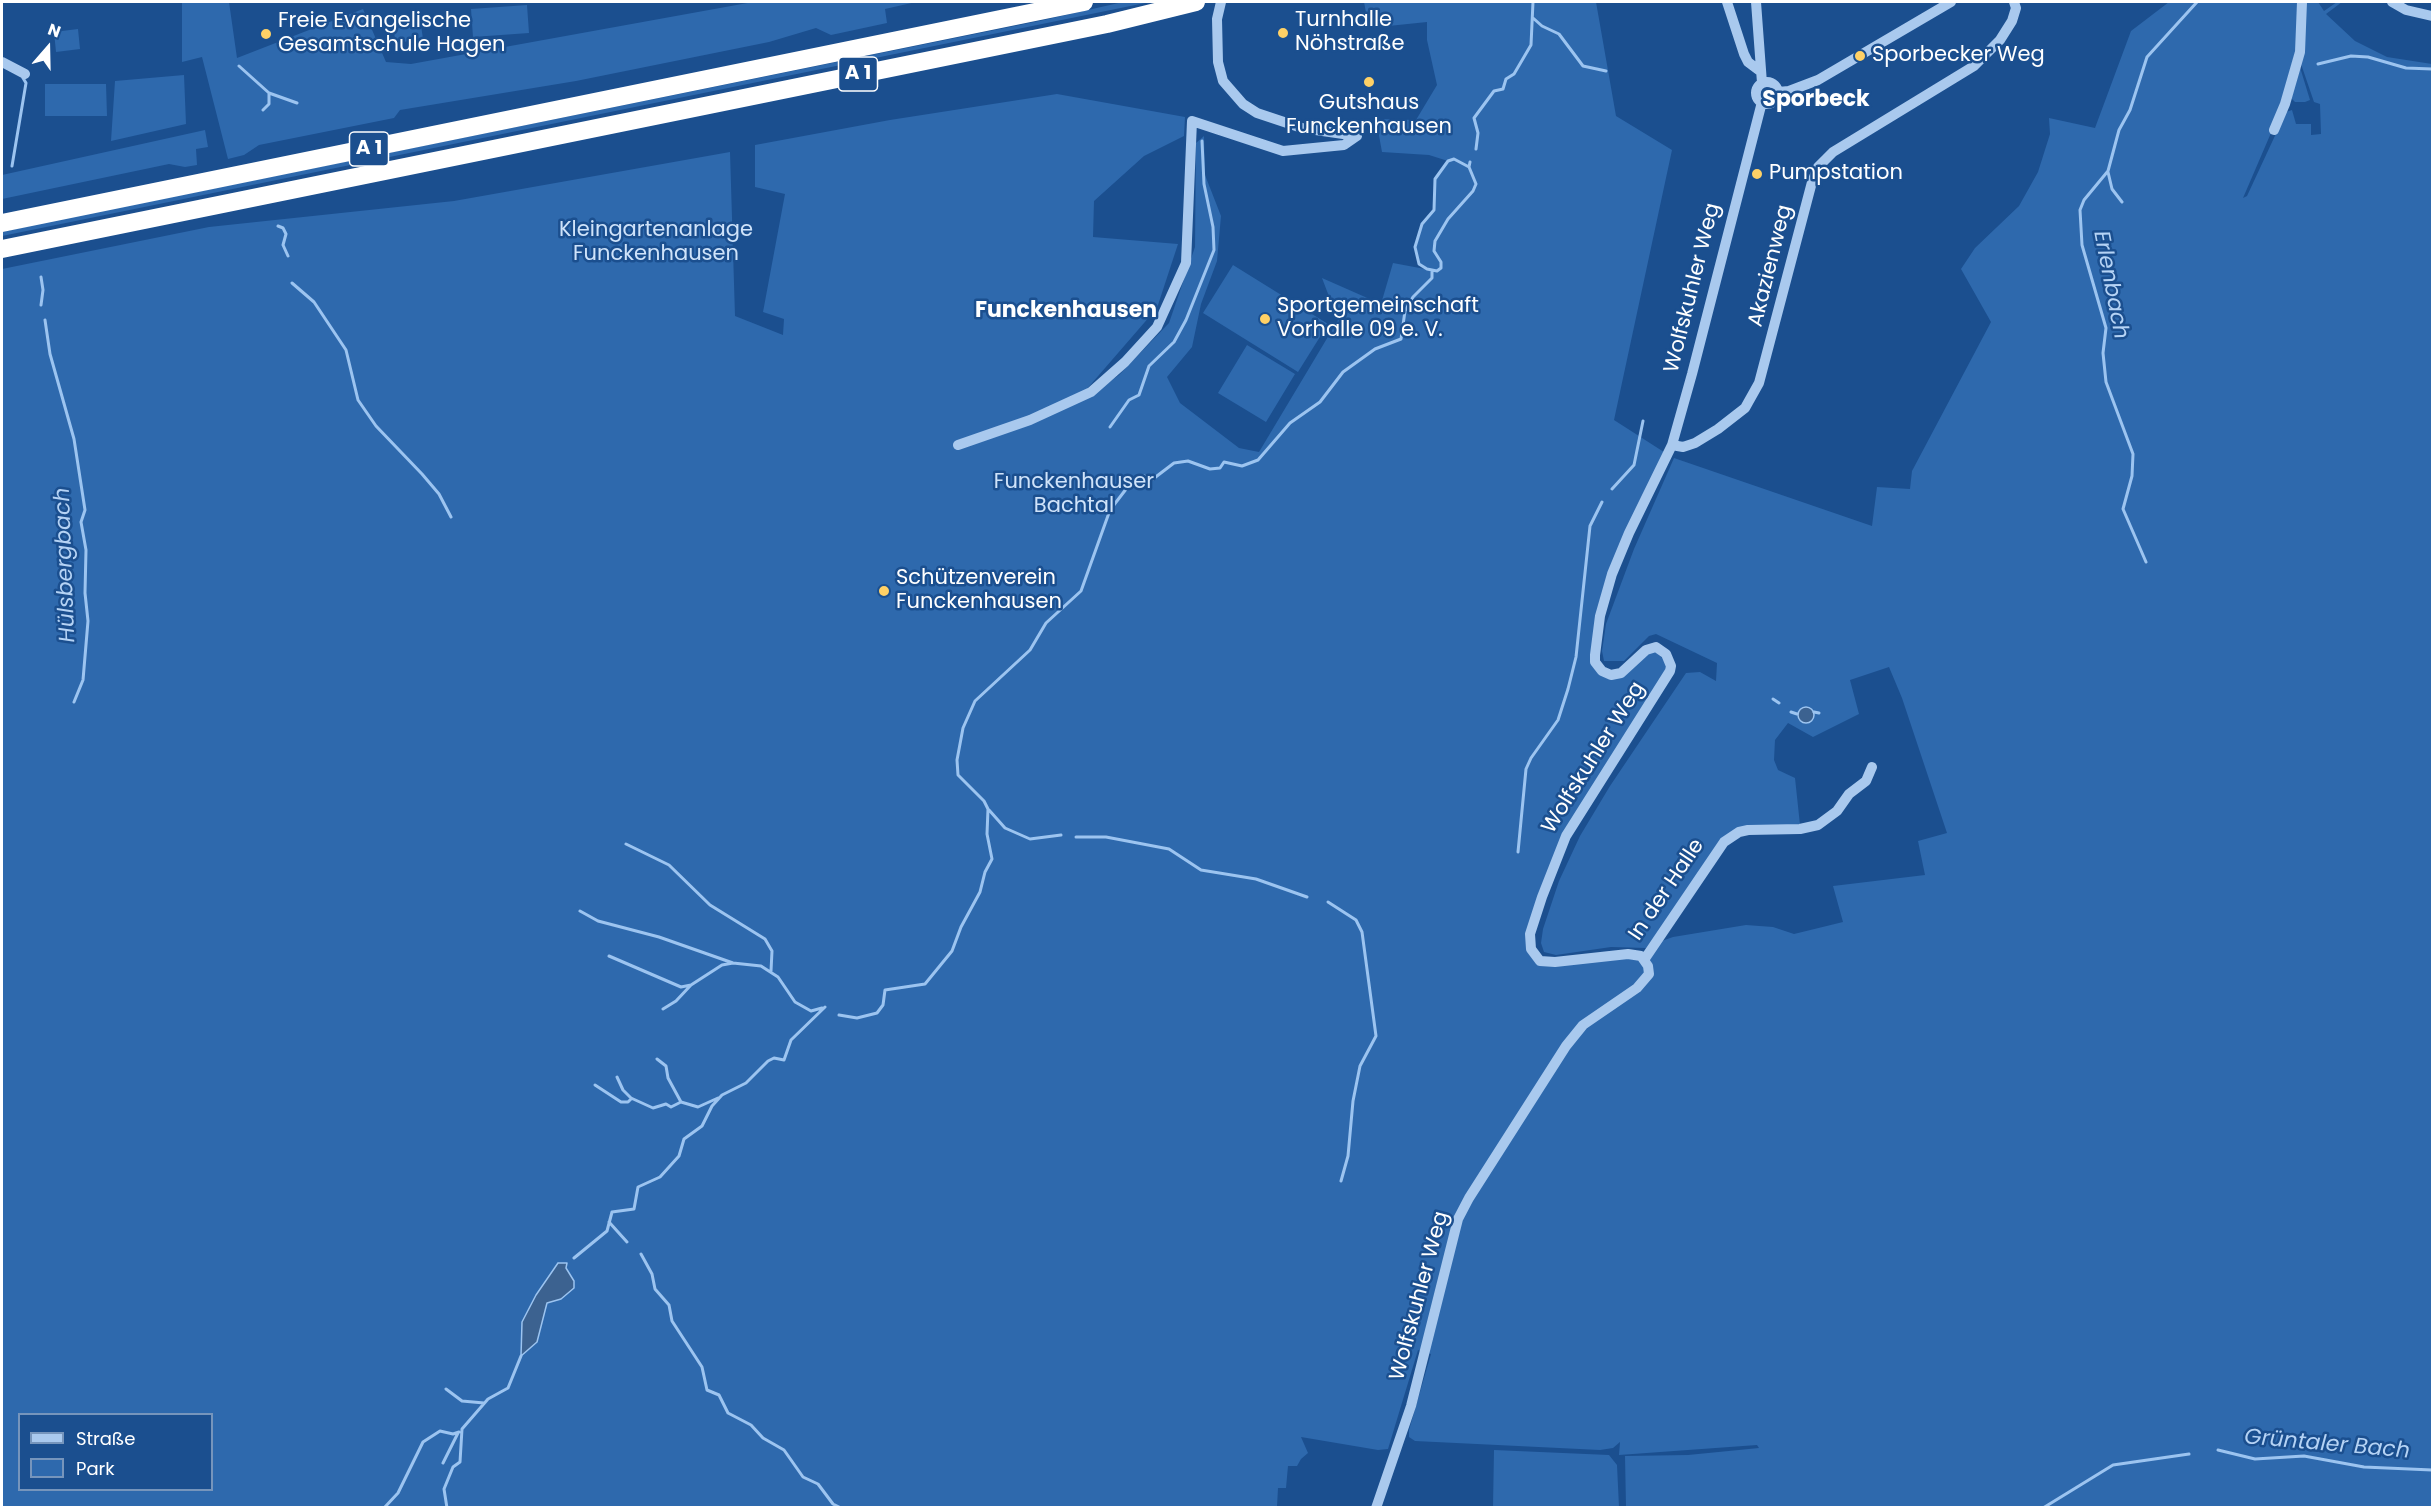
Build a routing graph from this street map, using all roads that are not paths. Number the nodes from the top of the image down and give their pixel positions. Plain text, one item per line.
1 (1084, 2) edge
2 (1196, 2) edge
3 (1221, 2) edge
4 (1727, 2) edge
5 (1756, 2) edge
6 (1951, 2) edge
7 (2014, 2) edge
8 (2301, 2) edge
9 (2392, 2) edge
10 (2433, 16) edge
11 (2, 62) edge
12 (1760, 71) junction
13 (25, 74) dead end
14 (1762, 83) junction
15 (1778, 92) junction
16 (1762, 102) junction
17 (2274, 130) dead end
18 (2, 223) edge
19 (2, 251) edge
20 (958, 445) dead end
21 (1672, 446) junction
22 (1872, 767) dead end
23 (1644, 960) junction
24 (1376, 1508) edge

1 - 18 highway, A 1
2 - 19 highway, A 1
3 - 20 street
4 - 12 street
5 - 12 street, Wolfskuhler Weg
6 - 15 street
7 - 21 street, Akazienweg
8 - 17 street
9 - 10 street
11 - 13 street
12 - 14 street, Wolfskuhler Weg
14 - 15 street
14 - 16 street, Wolfskuhler Weg
15 - 16 street
16 - 21 street, Wolfskuhler Weg
21 - 23 street, Wolfskuhler Weg
22 - 23 street, In der Halle
23 - 24 street, Wolfskuhler Weg

